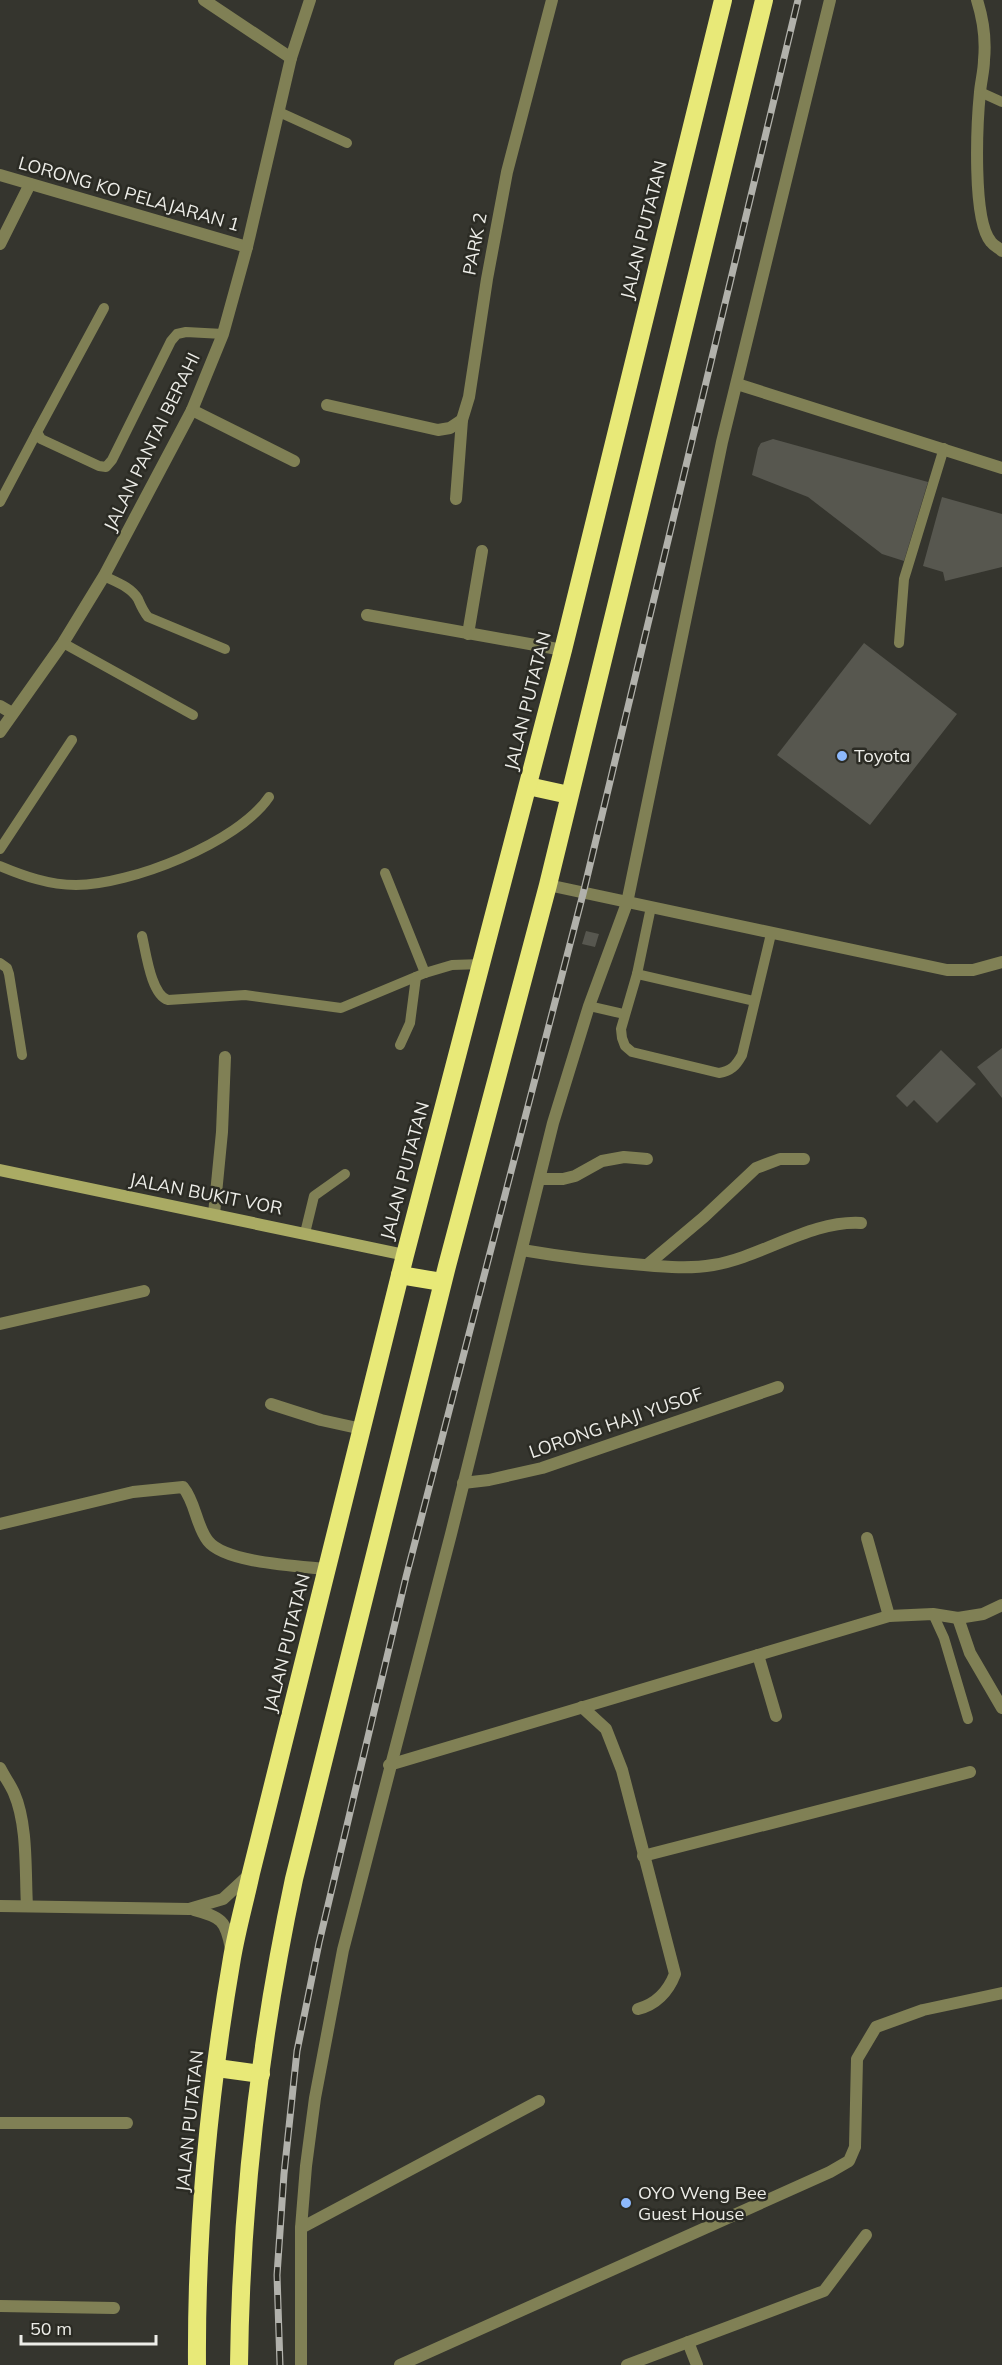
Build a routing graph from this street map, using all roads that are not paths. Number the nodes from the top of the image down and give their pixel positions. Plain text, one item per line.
1 (204, 0) edge
2 (310, 0) edge
3 (552, 0) edge
4 (723, 0) edge
5 (764, 0) edge
6 (830, 0) edge
7 (977, 0) edge
8 (291, 58) junction
9 (980, 92) junction
10 (1002, 102) edge
11 (279, 112) junction
12 (347, 143) dead end
13 (0, 175) edge
14 (30, 184) junction
15 (0, 244) edge
16 (248, 247) junction
17 (1002, 250) edge
18 (104, 308) dead end
19 (223, 334) junction
20 (737, 384) junction
21 (327, 405) dead end
22 (192, 410) junction
23 (462, 420) junction
24 (37, 432) junction
25 (944, 448) junction
26 (294, 461) dead end
27 (1002, 468) edge
28 (456, 499) dead end
29 (0, 502) edge
30 (482, 551) dead end
31 (104, 576) junction
32 (367, 615) dead end
33 (468, 633) junction
34 (63, 643) junction
35 (899, 643) dead end
36 (225, 649) dead end
37 (563, 650) junction
38 (0, 706) edge
39 (12, 713) junction
40 (194, 715) dead end
41 (0, 732) edge
42 (72, 740) dead end
43 (528, 786) junction
44 (569, 795) junction
45 (269, 797) dead end
46 (0, 849) edge
47 (0, 866) edge
48 (385, 873) dead end
49 (548, 885) junction
50 (627, 903) junction
51 (651, 907) junction
52 (771, 934) junction
53 (142, 936) dead end
54 (0, 963) edge
55 (1002, 963) edge
56 (482, 964) junction
57 (637, 974) junction
58 (420, 975) junction
59 (754, 1001) junction
60 (589, 1006) junction
61 (624, 1014) junction
62 (400, 1045) dead end
63 (22, 1055) dead end
64 (225, 1057) dead end
65 (647, 1159) dead end
66 (804, 1159) dead end
67 (0, 1170) edge
68 (345, 1174) dead end
69 (540, 1179) junction
70 (214, 1214) junction
71 (861, 1223) dead end
72 (306, 1233) junction
73 (522, 1250) junction
74 (405, 1255) junction
75 (647, 1265) junction
76 (400, 1275) junction
77 (442, 1282) junction
78 (144, 1291) dead end
79 (0, 1324) edge
80 (778, 1387) dead end
81 (271, 1404) dead end
82 (362, 1429) junction
83 (463, 1483) junction
84 (0, 1524) edge
85 (867, 1538) dead end
86 (327, 1569) junction
87 (1002, 1605) edge
88 (933, 1614) junction
89 (889, 1616) junction
90 (958, 1618) junction
91 (758, 1655) junction
92 (582, 1707) junction
93 (1002, 1708) edge
94 (776, 1716) dead end
95 (968, 1719) dead end
96 (389, 1765) junction
97 (0, 1768) edge
98 (970, 1772) dead end
99 (643, 1856) junction
100 (250, 1873) junction
101 (0, 1906) edge
102 (27, 1906) junction
103 (189, 1909) junction
104 (232, 1956) junction
105 (1002, 1993) edge
106 (638, 2009) dead end
107 (217, 2068) junction
108 (261, 2074) junction
109 (539, 2101) dead end
110 (0, 2122) edge
111 (127, 2124) dead end
112 (301, 2228) junction
113 (866, 2235) dead end
114 (0, 2306) edge
115 (114, 2308) dead end
116 (688, 2342) junction
117 (197, 2365) edge
118 (239, 2365) edge
119 (301, 2365) edge
120 (400, 2365) edge
121 (627, 2365) edge
122 (697, 2365) edge

1 - 8 street
2 - 8 street, JALAN PANTAI BERAHI
3 - 23 street, PARK 2
4 - 37 highway, JALAN PUTATAN
5 - 44 highway
6 - 20 street
7 - 9 street
8 - 11 street, JALAN PANTAI BERAHI
9 - 10 lane
9 - 17 street
11 - 12 lane
11 - 16 street, JALAN PANTAI BERAHI
13 - 14 street, LORONG KO PELAJARAN 1
14 - 15 street
14 - 16 street, LORONG KO PELAJARAN 1
16 - 19 street, JALAN PANTAI BERAHI
18 - 24 lane
19 - 22 street, JALAN PANTAI BERAHI
19 - 24 lane
20 - 25 street
20 - 50 street
21 - 23 street
22 - 26 street
22 - 31 street, JALAN PANTAI BERAHI
23 - 28 street, PARK 2
24 - 29 lane
25 - 27 street
25 - 35 lane
30 - 33 street
31 - 34 street, JALAN PANTAI BERAHI
31 - 36 lane
32 - 33 street
33 - 37 street
34 - 39 street, JALAN PANTAI BERAHI
34 - 40 lane
37 - 43 highway, JALAN PUTATAN
38 - 39 street
39 - 41 street, JALAN PANTAI BERAHI
42 - 46 lane
43 - 44 highway
43 - 56 highway, JALAN PUTATAN
44 - 49 highway
45 - 47 lane
48 - 58 lane
49 - 50 street
49 - 77 highway
50 - 51 street
50 - 60 street
51 - 52 street
51 - 57 lane
52 - 55 street
52 - 59 lane
53 - 58 lane
54 - 63 lane
56 - 58 lane
56 - 74 highway, JALAN PUTATAN
57 - 59 lane
57 - 61 lane
58 - 62 lane
59 - 61 lane
60 - 61 lane
60 - 69 street
64 - 70 street
65 - 69 street
66 - 75 street
67 - 70 street, JALAN BUKIT VOR
68 - 72 lane
69 - 73 street
70 - 72 street, JALAN BUKIT VOR
71 - 75 street
72 - 74 street, JALAN BUKIT VOR
73 - 75 street
73 - 83 street
74 - 76 highway, JALAN PUTATAN
76 - 77 highway
76 - 82 highway, JALAN PUTATAN
77 - 108 highway
78 - 79 street
80 - 83 street, LORONG HAJI YUSOF
81 - 82 street
82 - 86 highway, JALAN PUTATAN
83 - 96 street
84 - 86 street
85 - 89 street
86 - 100 highway, JALAN PUTATAN
87 - 90 street
88 - 89 street
88 - 90 street
88 - 95 lane
89 - 91 street
90 - 93 street
91 - 92 street
91 - 94 street
92 - 96 street
92 - 99 street
96 - 112 street
97 - 102 street
98 - 99 street
99 - 106 street
100 - 103 street
100 - 104 highway, JALAN PUTATAN
101 - 102 street
102 - 103 street
103 - 104 street
104 - 107 highway, JALAN PUTATAN
105 - 120 street
107 - 108 highway
107 - 117 highway, JALAN PUTATAN
108 - 118 highway
109 - 112 street
110 - 111 street
112 - 119 street
113 - 116 street
114 - 115 street
116 - 121 street
116 - 122 street

